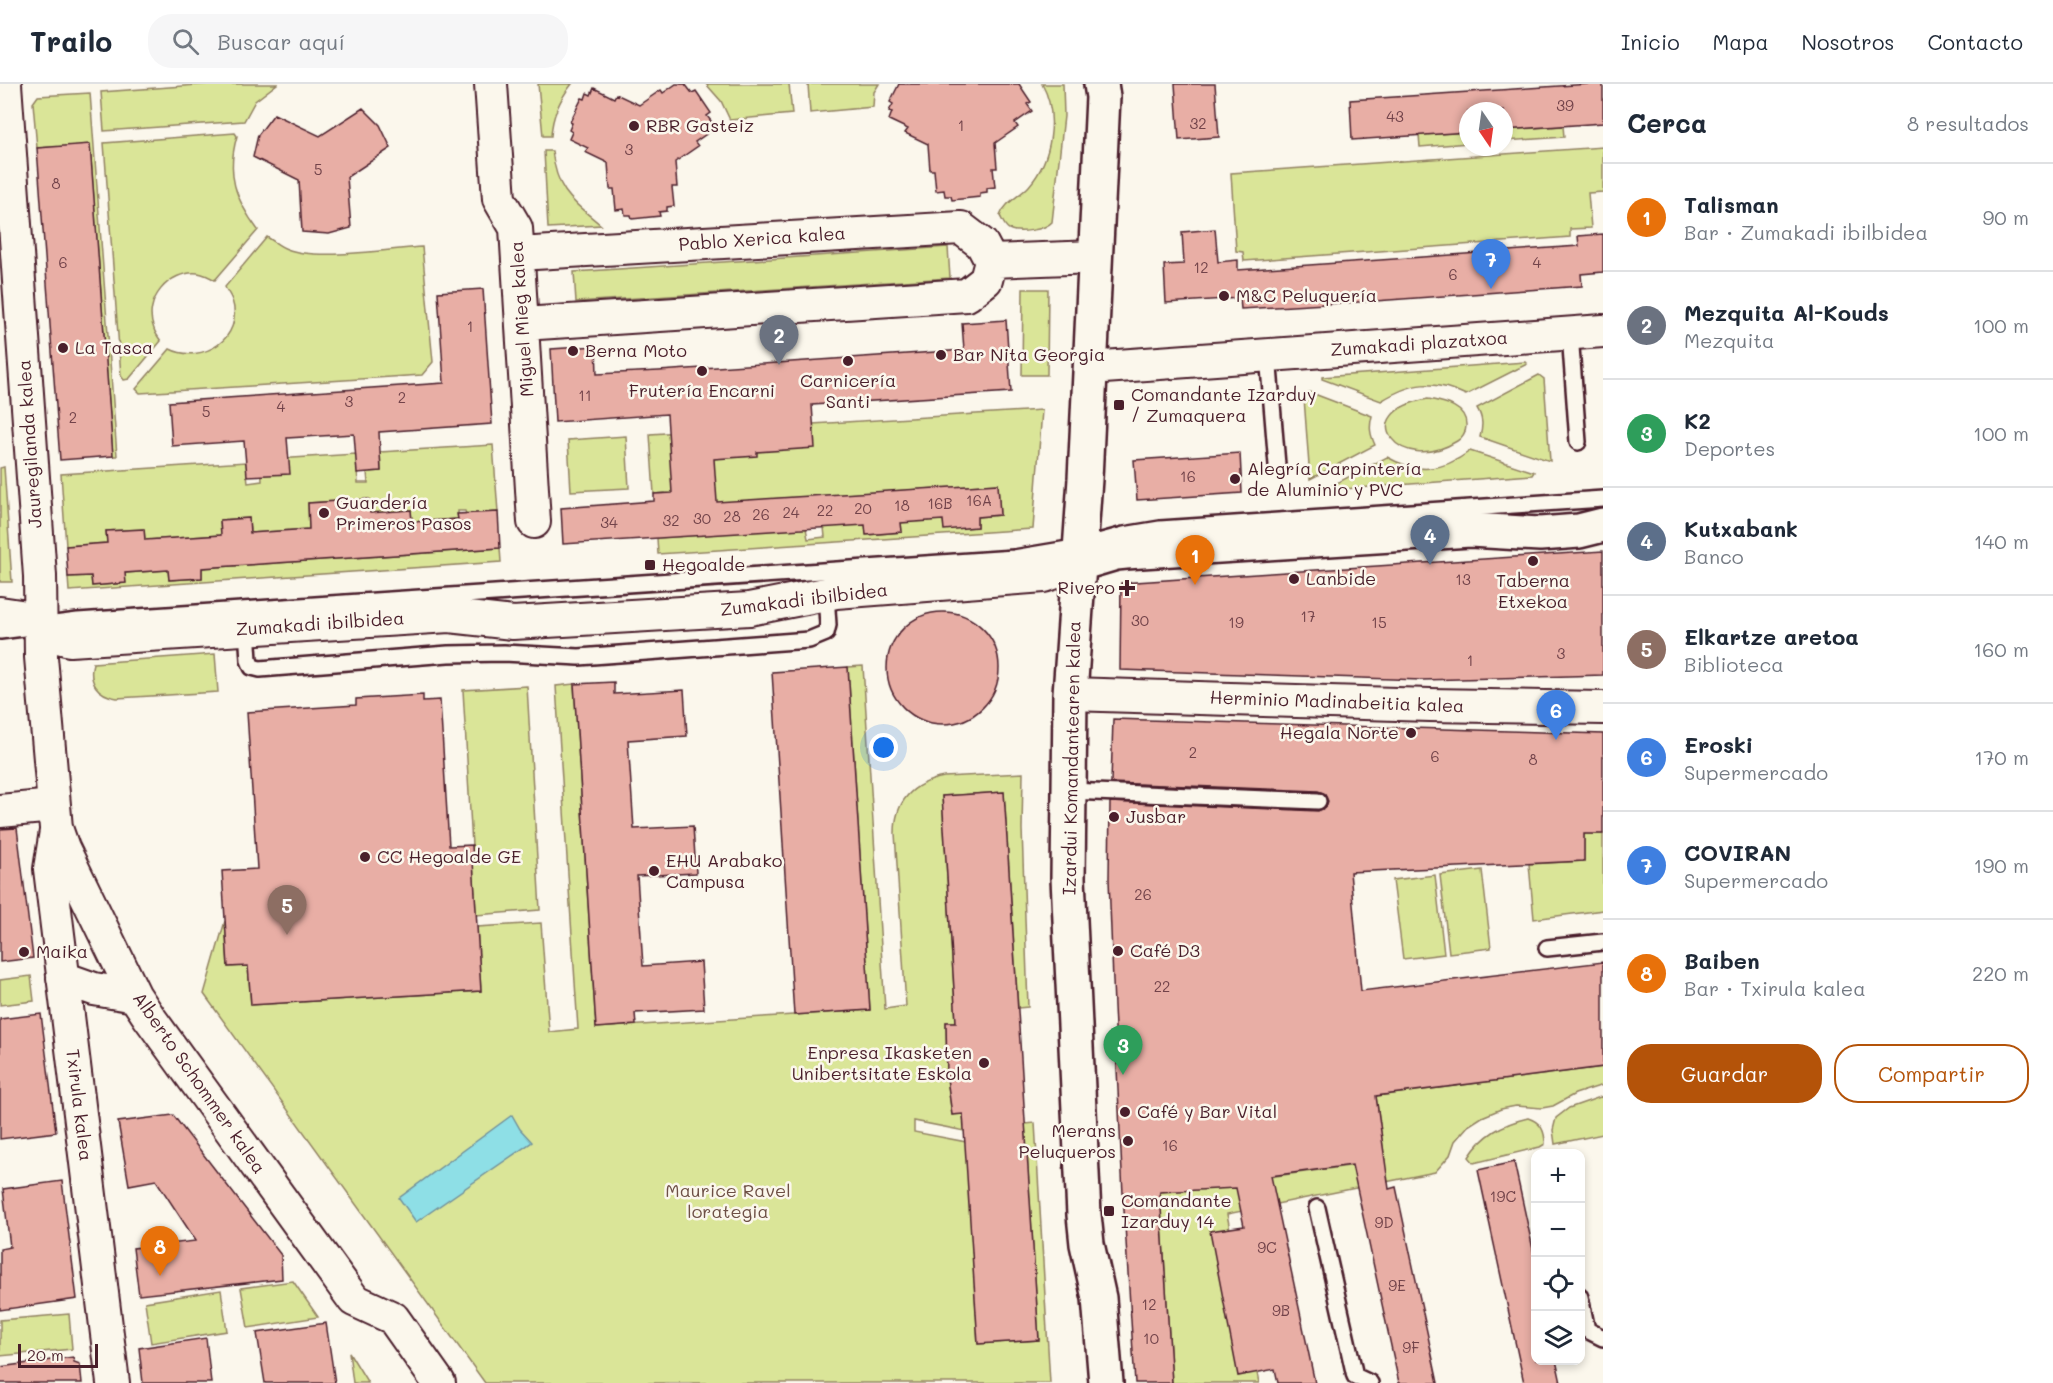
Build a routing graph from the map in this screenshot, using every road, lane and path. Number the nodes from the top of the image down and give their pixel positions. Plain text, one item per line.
1 (5, 84) edge
2 (491, 84) edge
3 (1104, 88) edge
4 (518, 254) junction
5 (1095, 257) junction
6 (991, 261) junction
7 (523, 324) junction
8 (1603, 331) edge
9 (1570, 333) junction
10 (1268, 355) junction
11 (1090, 368) junction
12 (1578, 442) dead end
13 (1277, 465) dead end
14 (1603, 499) edge
15 (534, 522) dead end
16 (1603, 525) edge
17 (1079, 556) junction
18 (826, 594) junction
19 (0, 613) edge
20 (42, 625) junction
21 (247, 629) junction
22 (0, 631) edge
23 (1070, 694) junction
24 (1603, 708) edge
25 (1069, 791) junction
26 (1318, 801) dead end
27 (0, 811) edge
28 (55, 817) junction
29 (1603, 942) edge
30 (1547, 948) dead end
31 (63, 978) junction
32 (135, 996) junction
33 (1317, 1208) dead end
34 (1584, 1311) edge
35 (1603, 1338) edge
36 (113, 1383) edge
37 (439, 1383) edge
38 (1106, 1383) edge
39 (1370, 1383) edge

1 - 20 street, Jauregilanda kalea
2 - 4 street, Miguel Mieg kalea
3 - 5 main road, Izardui Komandantearen kalea
4 - 6 street, Pablo Xerica kalea
4 - 7 street, Miguel Mieg kalea
5 - 6 street
5 - 11 main road, Izardui Komandantearen kalea
6 - 7 street
7 - 15 street, Miguel Mieg kalea
8 - 9 street, Zumakadi plazatxoa
9 - 10 street, Zumakadi plazatxoa
9 - 12 lane
10 - 11 street, Zumakadi plazatxoa
10 - 13 lane
11 - 17 main road, Izardui Komandantearen kalea
14 - 17 lane, Zumakadi ibilbidea
16 - 17 main road, Zumakadi ibilbidea
17 - 18 street, Zumakadi ibilbidea
17 - 20 lane, Zumakadi ibilbidea
17 - 23 main road, Izardui Komandantearen kalea
18 - 21 street, Zumakadi ibilbidea
18 - 21 lane
19 - 20 street, Zumakadi ibilbidea
20 - 21 street, Zumakadi ibilbidea
20 - 22 lane, Zumakadi ibilbidea
20 - 28 street, Alberto Schommer kalea
23 - 24 street, Herminio Madinabeitia kalea
23 - 25 main road, Izardui Komandantearen kalea
25 - 26 lane
25 - 38 main road, Izardui Komandantearen kalea
27 - 28 street
28 - 31 street, Txirula kalea
28 - 32 street, Alberto Schommer kalea
29 - 30 lane
31 - 32 street
31 - 36 street, Txirula kalea
32 - 37 street, Alberto Schommer kalea
33 - 39 lane
34 - 35 lane

